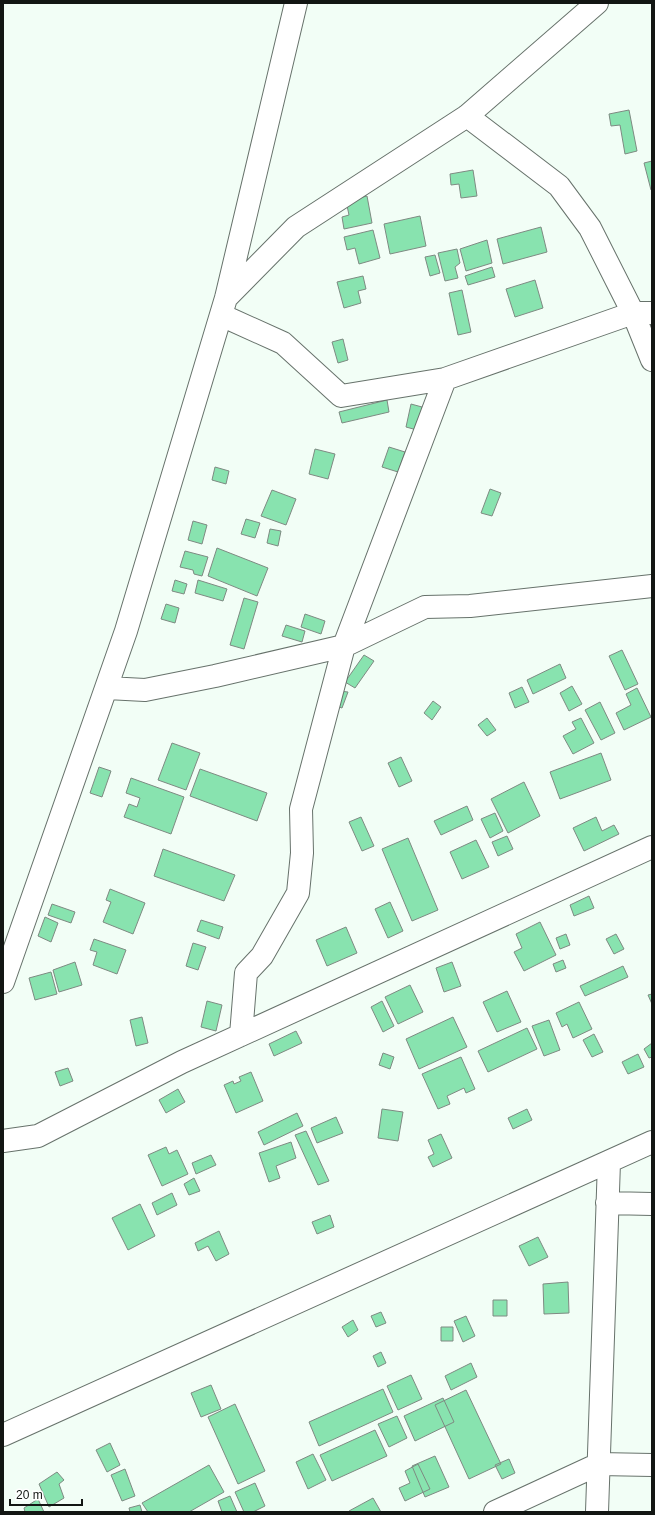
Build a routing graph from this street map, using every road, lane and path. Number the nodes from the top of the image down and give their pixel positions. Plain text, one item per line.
1 (296, 3) edge
2 (598, 3) edge
3 (467, 116) junction
4 (223, 306) junction
5 (642, 313) edge
6 (652, 360) edge
7 (445, 379) junction
8 (652, 586) edge
9 (344, 646) junction
10 (107, 688) junction
11 (652, 847) edge
12 (3, 982) edge
13 (242, 1035) junction
14 (3, 1141) edge
15 (652, 1142) edge
16 (609, 1162) junction
17 (607, 1203) junction
18 (652, 1204) edge
19 (3, 1435) edge
20 (599, 1464) junction
21 (652, 1465) edge
22 (495, 1512) edge
23 (597, 1512) edge

1 - 4 street
2 - 3 street
3 - 4 street
3 - 5 street
4 - 7 street
4 - 10 street
5 - 6 street
5 - 7 street
7 - 9 street
8 - 9 street
9 - 10 street
9 - 13 street
10 - 12 street
11 - 13 street
13 - 14 street
15 - 16 street
16 - 17 street
16 - 19 street
17 - 18 street
17 - 20 street
20 - 21 street
20 - 22 street
20 - 23 street

